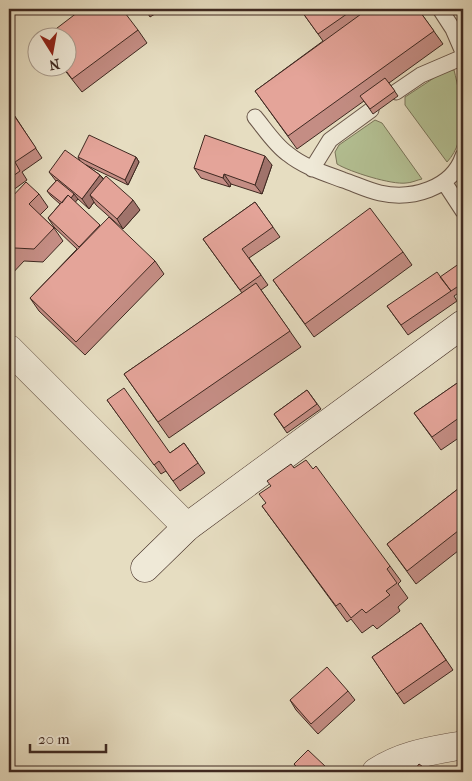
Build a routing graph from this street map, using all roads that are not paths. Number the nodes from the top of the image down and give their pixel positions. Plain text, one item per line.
1 (440, 9) edge
2 (463, 52) edge
3 (463, 57) edge
4 (396, 92) edge
5 (371, 110) edge
6 (254, 117) dead end
7 (463, 156) edge
8 (312, 169) junction
9 (444, 182) junction
10 (463, 211) edge
11 (463, 324) edge
12 (9, 349) edge
13 (187, 527) junction
14 (145, 568) dead end
15 (463, 745) edge
16 (376, 772) edge

1 - 2 lane
3 - 4 lane
5 - 8 lane
6 - 8 lane
7 - 9 lane
8 - 9 lane
9 - 10 lane
11 - 13 main road
12 - 13 main road
13 - 14 main road
15 - 16 main road

